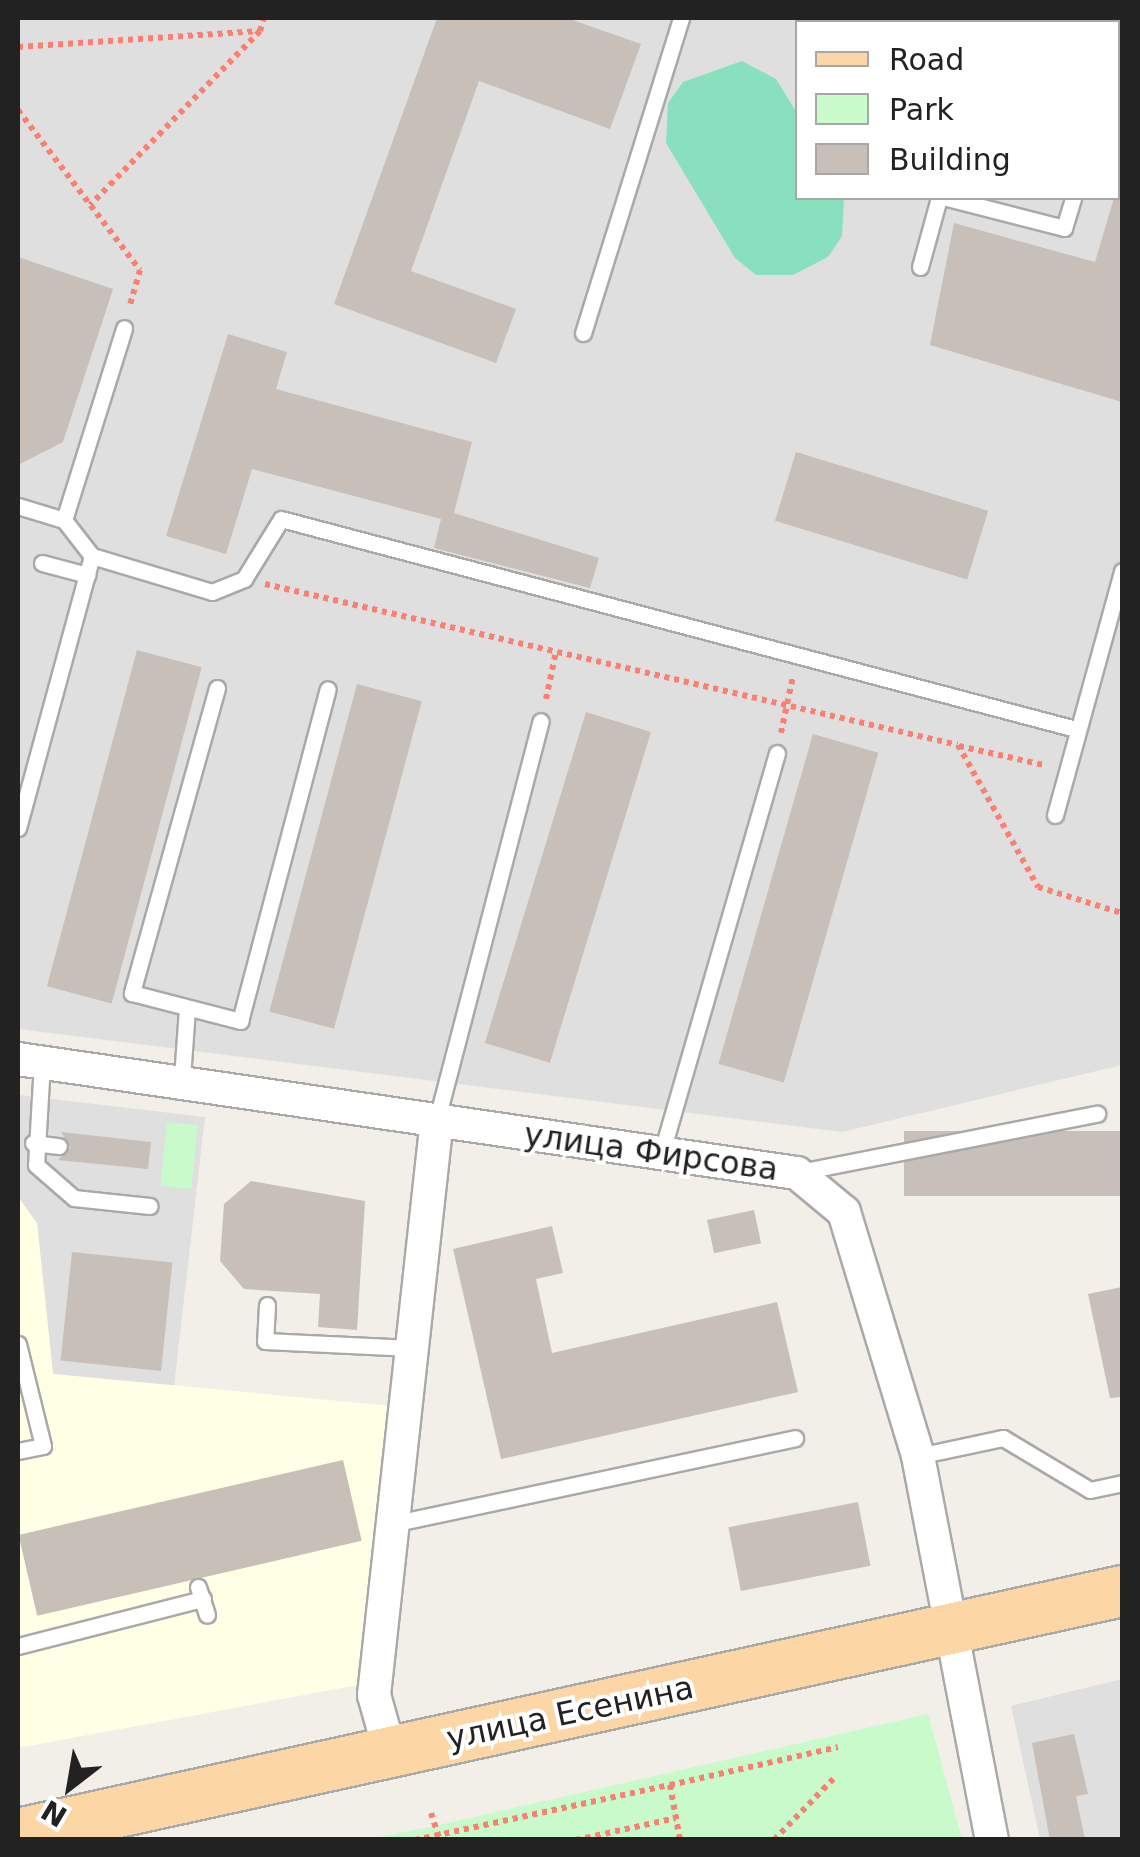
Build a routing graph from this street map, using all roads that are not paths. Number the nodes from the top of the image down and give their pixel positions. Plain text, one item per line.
1 (681, 18) edge
2 (938, 200) edge
3 (955, 200) edge
4 (1073, 200) edge
5 (920, 267) dead end
6 (124, 328) road end
7 (583, 333) dead end
8 (18, 506) edge
9 (64, 520) junction
10 (92, 556) junction
11 (42, 563) dead end
12 (1122, 572) edge
13 (87, 575) junction
14 (218, 688) dead end
15 (328, 688) dead end
16 (541, 722) road end
17 (1076, 729) junction
18 (777, 754) road end
19 (1056, 815) dead end
20 (18, 828) edge
21 (187, 1008) junction
22 (30, 1061) edge
23 (182, 1078) junction
24 (1098, 1114) dead end
25 (437, 1119) junction
26 (33, 1143) junction
27 (59, 1146) dead end
28 (663, 1148) junction
29 (796, 1173) junction
30 (150, 1206) dead end
31 (267, 1305) dead end
32 (18, 1344) edge
33 (412, 1348) junction
34 (795, 1438) dead end
35 (18, 1451) edge
36 (918, 1456) junction
37 (1122, 1483) edge
38 (396, 1523) junction
39 (1122, 1591) edge
40 (203, 1600) dead end
41 (953, 1630) junction
42 (18, 1646) edge
43 (390, 1752) junction
44 (18, 1834) edge
45 (992, 1840) edge

1 - 7 lane
2 - 5 lane
3 - 4 lane
6 - 9 lane
8 - 9 lane
9 - 10 lane
10 - 13 lane
10 - 17 lane
11 - 13 lane
12 - 17 lane
13 - 20 lane
14 - 21 lane
15 - 21 lane
16 - 25 lane
17 - 19 lane
18 - 28 lane
21 - 23 lane
22 - 23 street, улица Фирсова
22 - 26 lane
23 - 25 street, улица Фирсова
24 - 29 lane
25 - 28 street, улица Фирсова
25 - 33 street
26 - 27 lane
26 - 30 lane
28 - 29 street, улица Фирсова
29 - 36 street, улица Фирсова
31 - 33 lane
32 - 35 lane
33 - 38 street
34 - 38 lane
36 - 37 lane
36 - 41 street, улица Фирсова
38 - 43 street
39 - 41 main road, улица Есенина
40 - 42 lane
41 - 43 main road, улица Есенина
41 - 45 street, улица Фирсова
43 - 44 main road, улица Есенина

